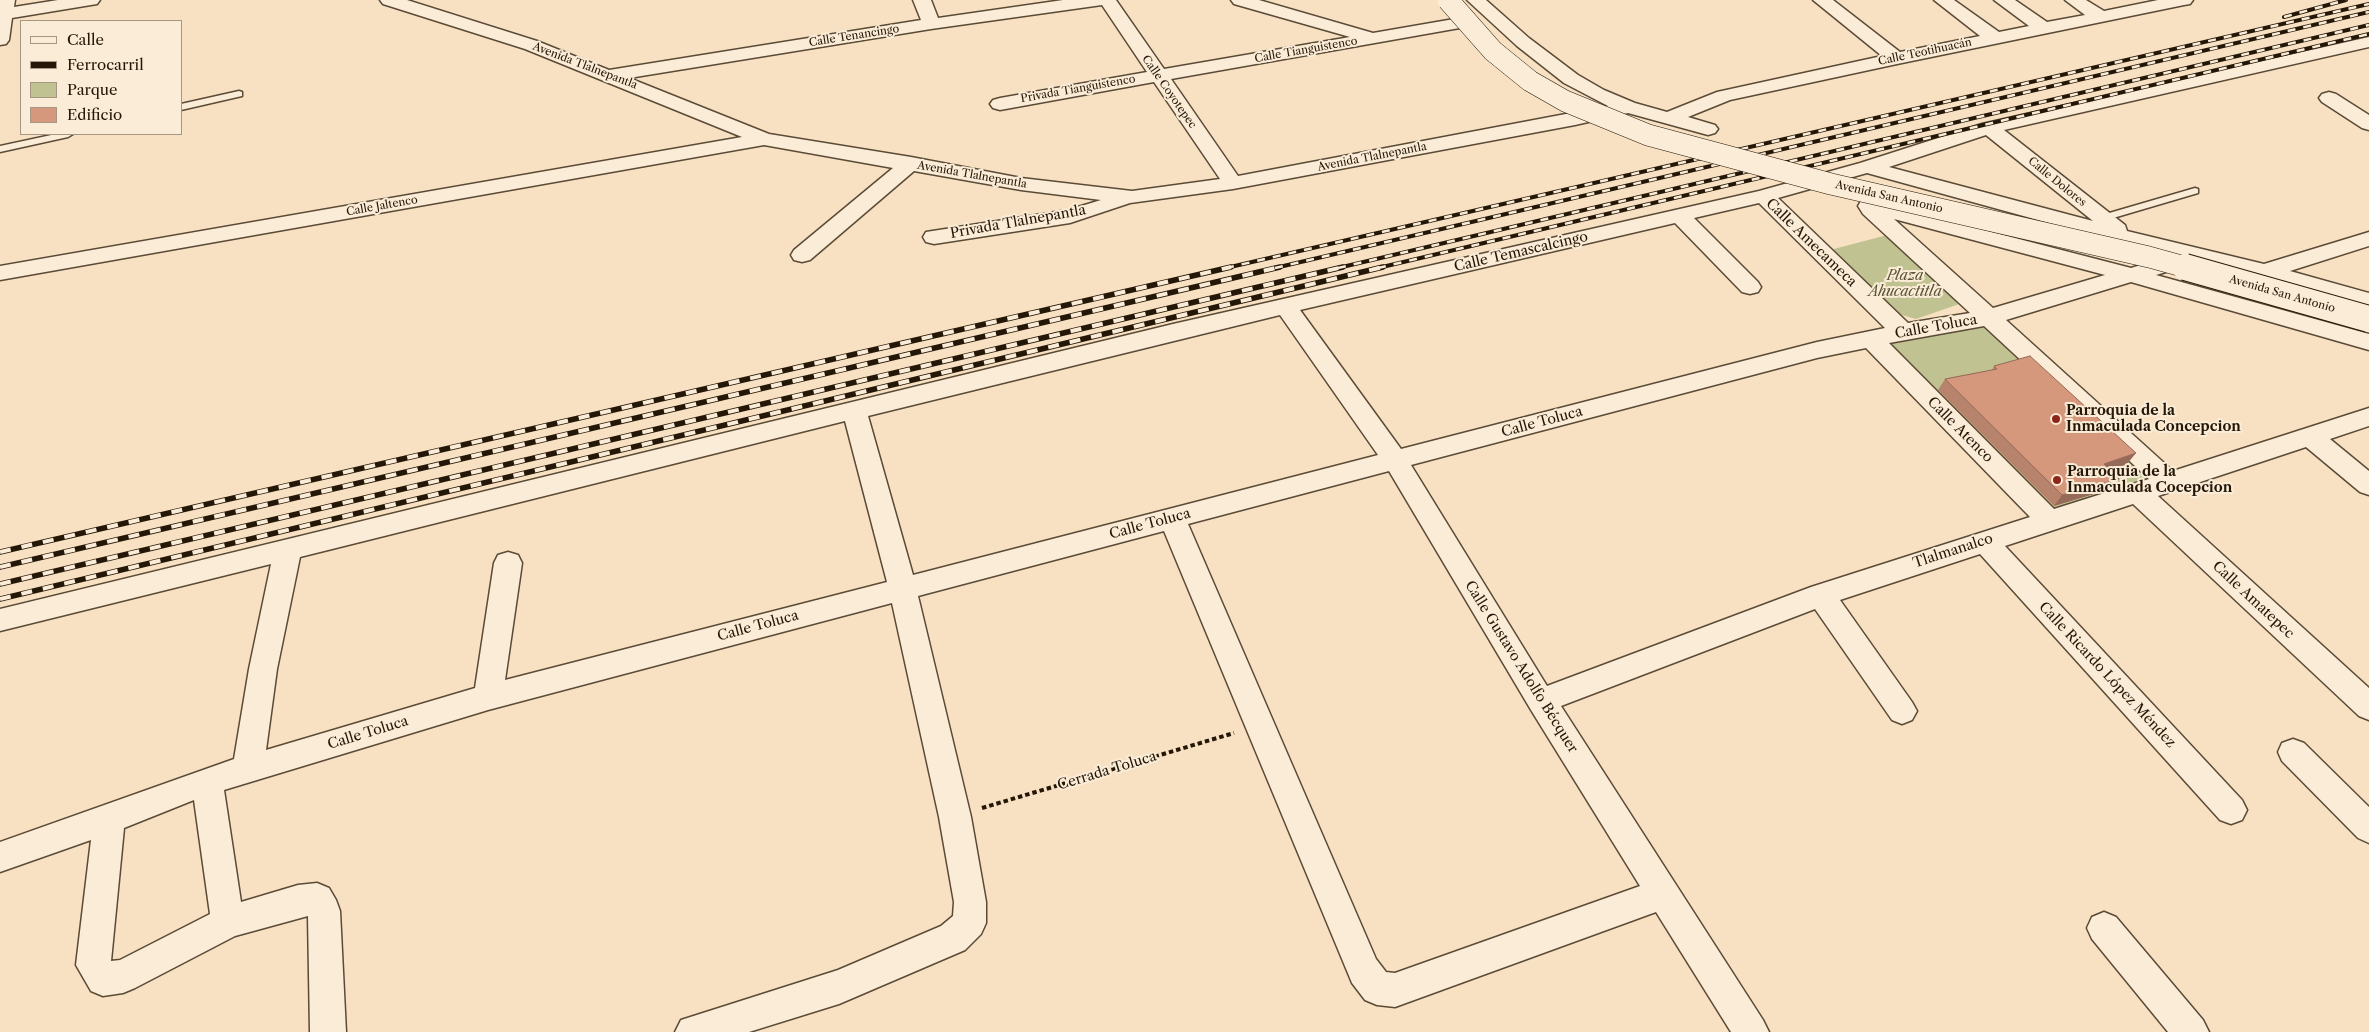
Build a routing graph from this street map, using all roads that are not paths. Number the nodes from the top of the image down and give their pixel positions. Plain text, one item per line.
1 (91, 0) edge
2 (389, 0) edge
3 (922, 0) edge
4 (1100, 0) edge
5 (1107, 0) edge
6 (1240, 0) edge
7 (1448, 0) edge
8 (1476, 0) edge
9 (1822, 0) edge
10 (1943, 0) edge
11 (2003, 0) edge
12 (2074, 0) edge
13 (2184, 0) edge
14 (5, 7) edge
15 (2101, 17) junction
16 (931, 24) junction
17 (1454, 24) dead end
18 (2044, 28) junction
19 (1374, 38) junction
20 (1994, 38) junction
21 (0, 40) edge
22 (2369, 42) edge
23 (1897, 58) junction
24 (610, 75) junction
25 (1157, 75) junction
26 (239, 94) dead end
27 (2328, 98) dead end
28 (1000, 104) dead end
29 (1628, 106) junction
30 (182, 107) edge
31 (1669, 118) junction
32 (2369, 124) edge
33 (1989, 128) junction
34 (1708, 129) dead end
35 (64, 135) edge
36 (764, 139) junction
37 (0, 150) edge
38 (911, 164) junction
39 (1867, 167) junction
40 (1834, 176) junction
41 (1232, 183) junction
42 (2195, 191) dead end
43 (1763, 196) junction
44 (1132, 197) junction
45 (1868, 206) junction
46 (1679, 215) junction
47 (2103, 218) junction
48 (934, 236) dead end
49 (2126, 237) junction
50 (2369, 239) edge
51 (802, 255) dead end
52 (2198, 255) junction
53 (2265, 272) junction
54 (0, 273) edge
55 (2131, 275) junction
56 (1750, 287) dead end
57 (2369, 301) edge
58 (1285, 306) junction
59 (1990, 317) junction
60 (2369, 319) edge
61 (1903, 332) junction
62 (1872, 340) junction
63 (2369, 342) edge
64 (854, 410) junction
65 (2369, 417) edge
66 (2311, 437) junction
67 (1395, 460) junction
68 (2170, 483) junction
69 (2369, 485) edge
70 (2138, 493) junction
71 (1172, 518) junction
72 (2049, 520) junction
73 (1984, 541) junction
74 (288, 549) junction
75 (508, 563) dead end
76 (902, 589) junction
77 (1821, 595) junction
78 (0, 620) edge
79 (488, 697) junction
80 (1541, 701) junction
81 (2369, 707) edge
82 (1902, 711) dead end
83 (2293, 752) dead end
84 (248, 768) junction
85 (207, 781) junction
86 (2231, 810) dead end
87 (109, 819) junction
88 (2369, 828) edge
89 (0, 856) edge
90 (1664, 894) junction
91 (228, 922) junction
92 (2104, 928) dead end
93 (328, 1032) edge
94 (693, 1032) edge
95 (1750, 1032) edge
96 (2191, 1032) edge

1 - 14 street
2 - 24 street, Avenida Tlalnepantla
3 - 16 street
4 - 16 street, Calle Tenancingo
5 - 25 street, Calle Coyotepec
6 - 19 street
7 - 60 main road, Avenida San Antonio, bridge
8 - 29 street
9 - 23 street
10 - 20 street
11 - 18 street
12 - 15 street
13 - 15 street, Calle Teotihuacán
14 - 21 street
15 - 18 street, Calle Teotihuacán
16 - 24 street, Calle Tenancingo
17 - 19 street, Calle Tianguistenco
18 - 20 street, Calle Teotihuacán
19 - 25 street, Calle Tianguistenco
20 - 23 street, Calle Teotihuacán
22 - 33 street, Calle Temascalcingo
23 - 31 street, Calle Teotihuacán
24 - 36 street, Avenida Tlalnepantla
25 - 28 street, Privada Tianguistenco
25 - 41 street, Calle Coyotepec
26 - 30 lane
27 - 32 street
29 - 31 street
29 - 41 street, Avenida Tlalnepantla
31 - 34 street
33 - 39 street, Calle Temascalcingo
33 - 47 street, Calle Dolores
35 - 37 lane
36 - 38 street, Avenida Tlalnepantla
36 - 54 street, Calle Jaltenco
38 - 44 street, Avenida Tlalnepantla
38 - 51 street
39 - 40 street, Calle Temascalcingo
39 - 49 street, Avenida San Antonio
40 - 43 street, Calle Temascalcingo
40 - 45 street
41 - 44 street, Avenida Tlalnepantla
42 - 47 lane
43 - 46 street, Calle Temascalcingo
43 - 61 street, Calle Amecameca
44 - 48 street, Privada Tlalnepantla
45 - 55 street, Avenida San Antonio
45 - 59 street
46 - 56 street
46 - 58 street, Calle Temascalcingo
47 - 49 street, Calle Dolores
49 - 52 street, Avenida San Antonio
50 - 53 street
52 - 53 street, Avenida San Antonio
52 - 55 street, Calle Toluca
53 - 57 street, Avenida San Antonio
55 - 59 street, Calle Toluca
55 - 63 street, Avenida San Antonio
58 - 64 street, Calle Temascalcingo
58 - 67 street, Calle Gustavo Adolfo Bécquer
59 - 61 street, Calle Toluca
59 - 68 street
61 - 62 street, Calle Toluca
62 - 67 street, Calle Toluca
62 - 72 street, Calle Atenco
64 - 74 street, Calle Temascalcingo
64 - 76 street
65 - 66 street, Tlalmanalco
66 - 68 street, Tlalmanalco
66 - 69 street
67 - 71 street, Calle Toluca
67 - 80 street, Calle Gustavo Adolfo Bécquer
68 - 70 street, Tlalmanalco
70 - 72 street, Tlalmanalco
70 - 81 street, Calle Amatepec
71 - 76 street, Calle Toluca
71 - 90 street
72 - 73 street, Tlalmanalco
73 - 77 street, Tlalmanalco
73 - 86 street, Calle Ricardo López Méndez
74 - 78 street, Calle Temascalcingo
74 - 84 street
75 - 79 street
76 - 79 street, Calle Toluca
76 - 94 street
77 - 80 street, Tlalmanalco
77 - 82 street
79 - 84 street, Calle Toluca
80 - 90 street, Calle Gustavo Adolfo Bécquer
83 - 88 street
84 - 85 street, Calle Toluca
85 - 87 street, Calle Toluca
85 - 91 street
87 - 89 street, Calle Toluca
87 - 91 street
90 - 95 street, Calle Gustavo Adolfo Bécquer
91 - 93 street
92 - 96 street

